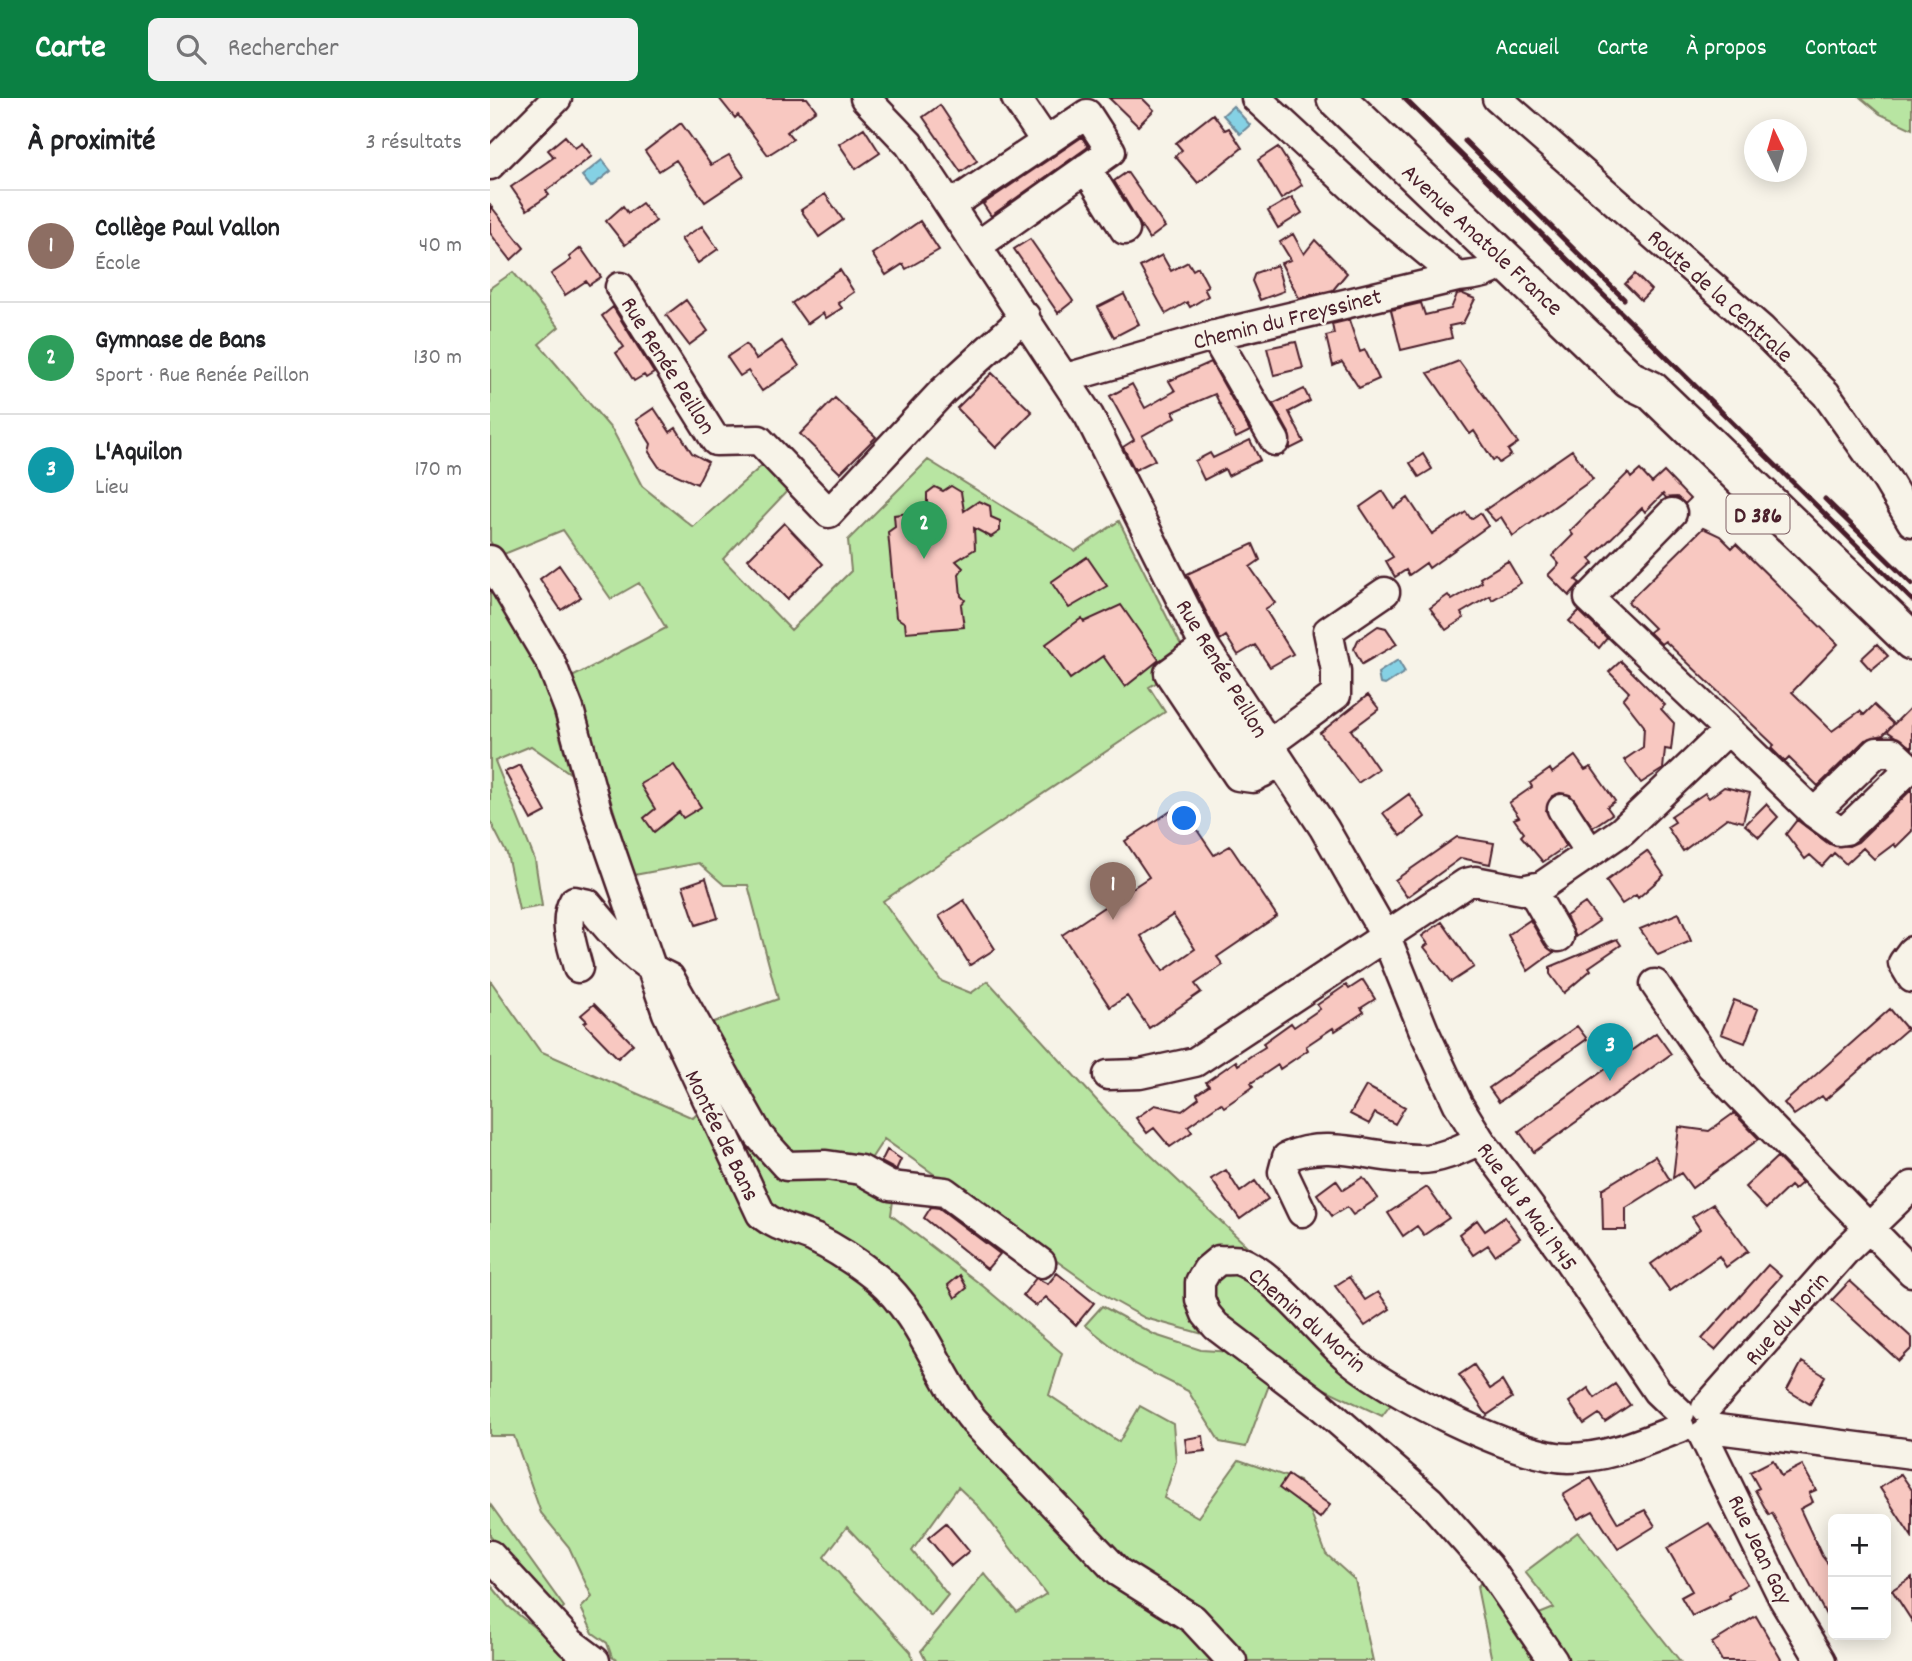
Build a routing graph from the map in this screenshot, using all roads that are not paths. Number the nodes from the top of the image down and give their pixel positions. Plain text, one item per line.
1 (557, 98) edge
2 (865, 98) edge
3 (1016, 98) edge
4 (1256, 98) edge
5 (1497, 98) edge
6 (1342, 104) edge
7 (1045, 142) junction
8 (490, 165) edge
9 (1087, 169) junction
10 (950, 206) junction
11 (1125, 230) dead end
12 (977, 246) junction
13 (1506, 260) junction
14 (1458, 276) junction
15 (620, 287) dead end
16 (1025, 316) junction
17 (1214, 335) junction
18 (1066, 378) junction
19 (1275, 441) dead end
20 (1886, 480) junction
21 (1912, 495) edge
22 (1672, 513) dead end
23 (1912, 522) edge
24 (490, 560) edge
25 (1385, 592) dead end
26 (1904, 644) edge
27 (1196, 654) junction
28 (1728, 730) junction
29 (1271, 759) junction
30 (1562, 809) dead end
31 (1814, 813) dead end
32 (1590, 852) junction
33 (1532, 890) junction
34 (1386, 937) junction
35 (1559, 937) dead end
36 (1912, 951) edge
37 (578, 968) dead end
38 (654, 971) junction
39 (1912, 978) edge
40 (1403, 982) joint
41 (1655, 984) dead end
42 (1108, 1075) dead end
43 (1480, 1140) junction
44 (1912, 1186) edge
45 (1302, 1212) dead end
46 (1867, 1229) junction
47 (1041, 1263) dead end
48 (1912, 1272) edge
49 (1696, 1423) junction
50 (1911, 1456) edge
51 (490, 1555) edge
52 (595, 1661) edge
53 (1232, 1661) edge
54 (1553, 1661) edge
55 (1821, 1661) edge

1 - 8 street
2 - 10 street, Rue Renée Peillon
3 - 7 street
4 - 14 street
5 - 20 street, Route de la Centrale
6 - 13 main road, Avenue Anatole France / D 386
7 - 9 street
7 - 10 street
9 - 11 street
9 - 12 street
10 - 12 street, Rue Renée Peillon
12 - 16 street, Rue Renée Peillon
13 - 14 street, Chemin du Freyssinet
13 - 26 main road, Avenue Anatole France / D 386
14 - 17 street, Chemin du Freyssinet
15 - 16 street, Rue Renée Peillon
16 - 18 street, Rue Renée Peillon
17 - 18 street, Chemin du Freyssinet
17 - 19 street
18 - 27 street, Rue Renée Peillon
20 - 21 street
20 - 23 street, Route de la Centrale
22 - 28 street
24 - 38 street, Montée de Bans
25 - 29 street
27 - 29 street, Rue Renée Peillon
27 - 29 street
28 - 31 street
28 - 32 street
29 - 34 street, Rue Renée Peillon
30 - 32 street
32 - 33 street
33 - 34 street
33 - 35 street
34 - 40 street, Rue Renée Peillon
34 - 42 street
36 - 39 street
37 - 38 street
38 - 47 street
38 - 53 street, Montée de Bans
40 - 43 street, Rue du 8 Mai 1945
41 - 46 street
43 - 45 street
43 - 49 street, Rue du 8 Mai 1945
44 - 46 street, Rue du Morin
46 - 48 street
46 - 49 street, Rue du Morin
49 - 50 street
49 - 54 street, Chemin du Morin
49 - 55 street, Rue Jean Gay
51 - 52 street

